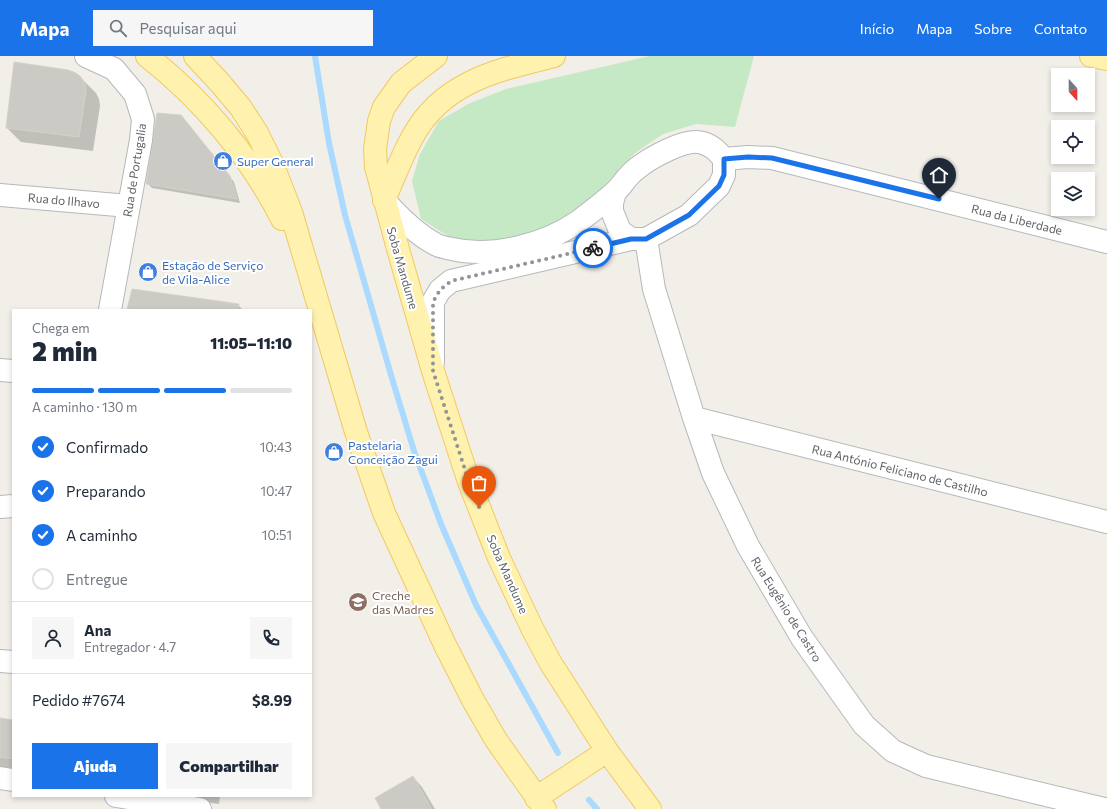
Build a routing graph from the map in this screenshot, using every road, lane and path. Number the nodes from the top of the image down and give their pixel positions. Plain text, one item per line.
1 (86, 56) edge
2 (147, 56) edge
3 (195, 56) edge
4 (436, 56) edge
5 (554, 56) edge
6 (1091, 56) edge
7 (1107, 59) edge
8 (724, 159) junction
9 (615, 192) junction
10 (0, 195) edge
11 (384, 200) junction
12 (129, 206) junction
13 (638, 239) junction
14 (1107, 242) edge
15 (308, 274) junction
16 (110, 309) edge
17 (0, 370) edge
18 (12, 371) edge
19 (433, 371) junction
20 (694, 418) junction
21 (12, 506) edge
22 (0, 507) edge
23 (1107, 522) edge
24 (0, 661) edge
25 (12, 662) edge
26 (607, 751) junction
27 (0, 778) edge
28 (12, 780) edge
29 (122, 797) edge
30 (209, 797) edge
31 (541, 803) edge
32 (200, 809) edge
33 (208, 809) edge
34 (650, 809) edge
35 (1104, 809) edge

1 - 12 street, Rua de Portugalia
2 - 15 main road
3 - 15 main road
4 - 11 main road, Soba Mandume
5 - 11 main road
6 - 7 main road
8 - 9 street
8 - 13 street
8 - 14 street, Rua da Liberdade
9 - 11 street
9 - 13 street
10 - 12 street, Rua do Ilhavo
11 - 19 main road, Soba Mandume
12 - 16 street, Rua de Portugalia
13 - 19 street
13 - 20 street, Rua Eugênio de Castro
15 - 31 main road
17 - 18 street
19 - 26 main road, Soba Mandume
20 - 23 street, Rua António Feliciano de Castilho
20 - 35 street, Rua Eugênio de Castro
21 - 22 street
24 - 25 street
26 - 31 main road
26 - 34 main road, Soba Mandume
27 - 28 street
29 - 32 street
30 - 33 street

